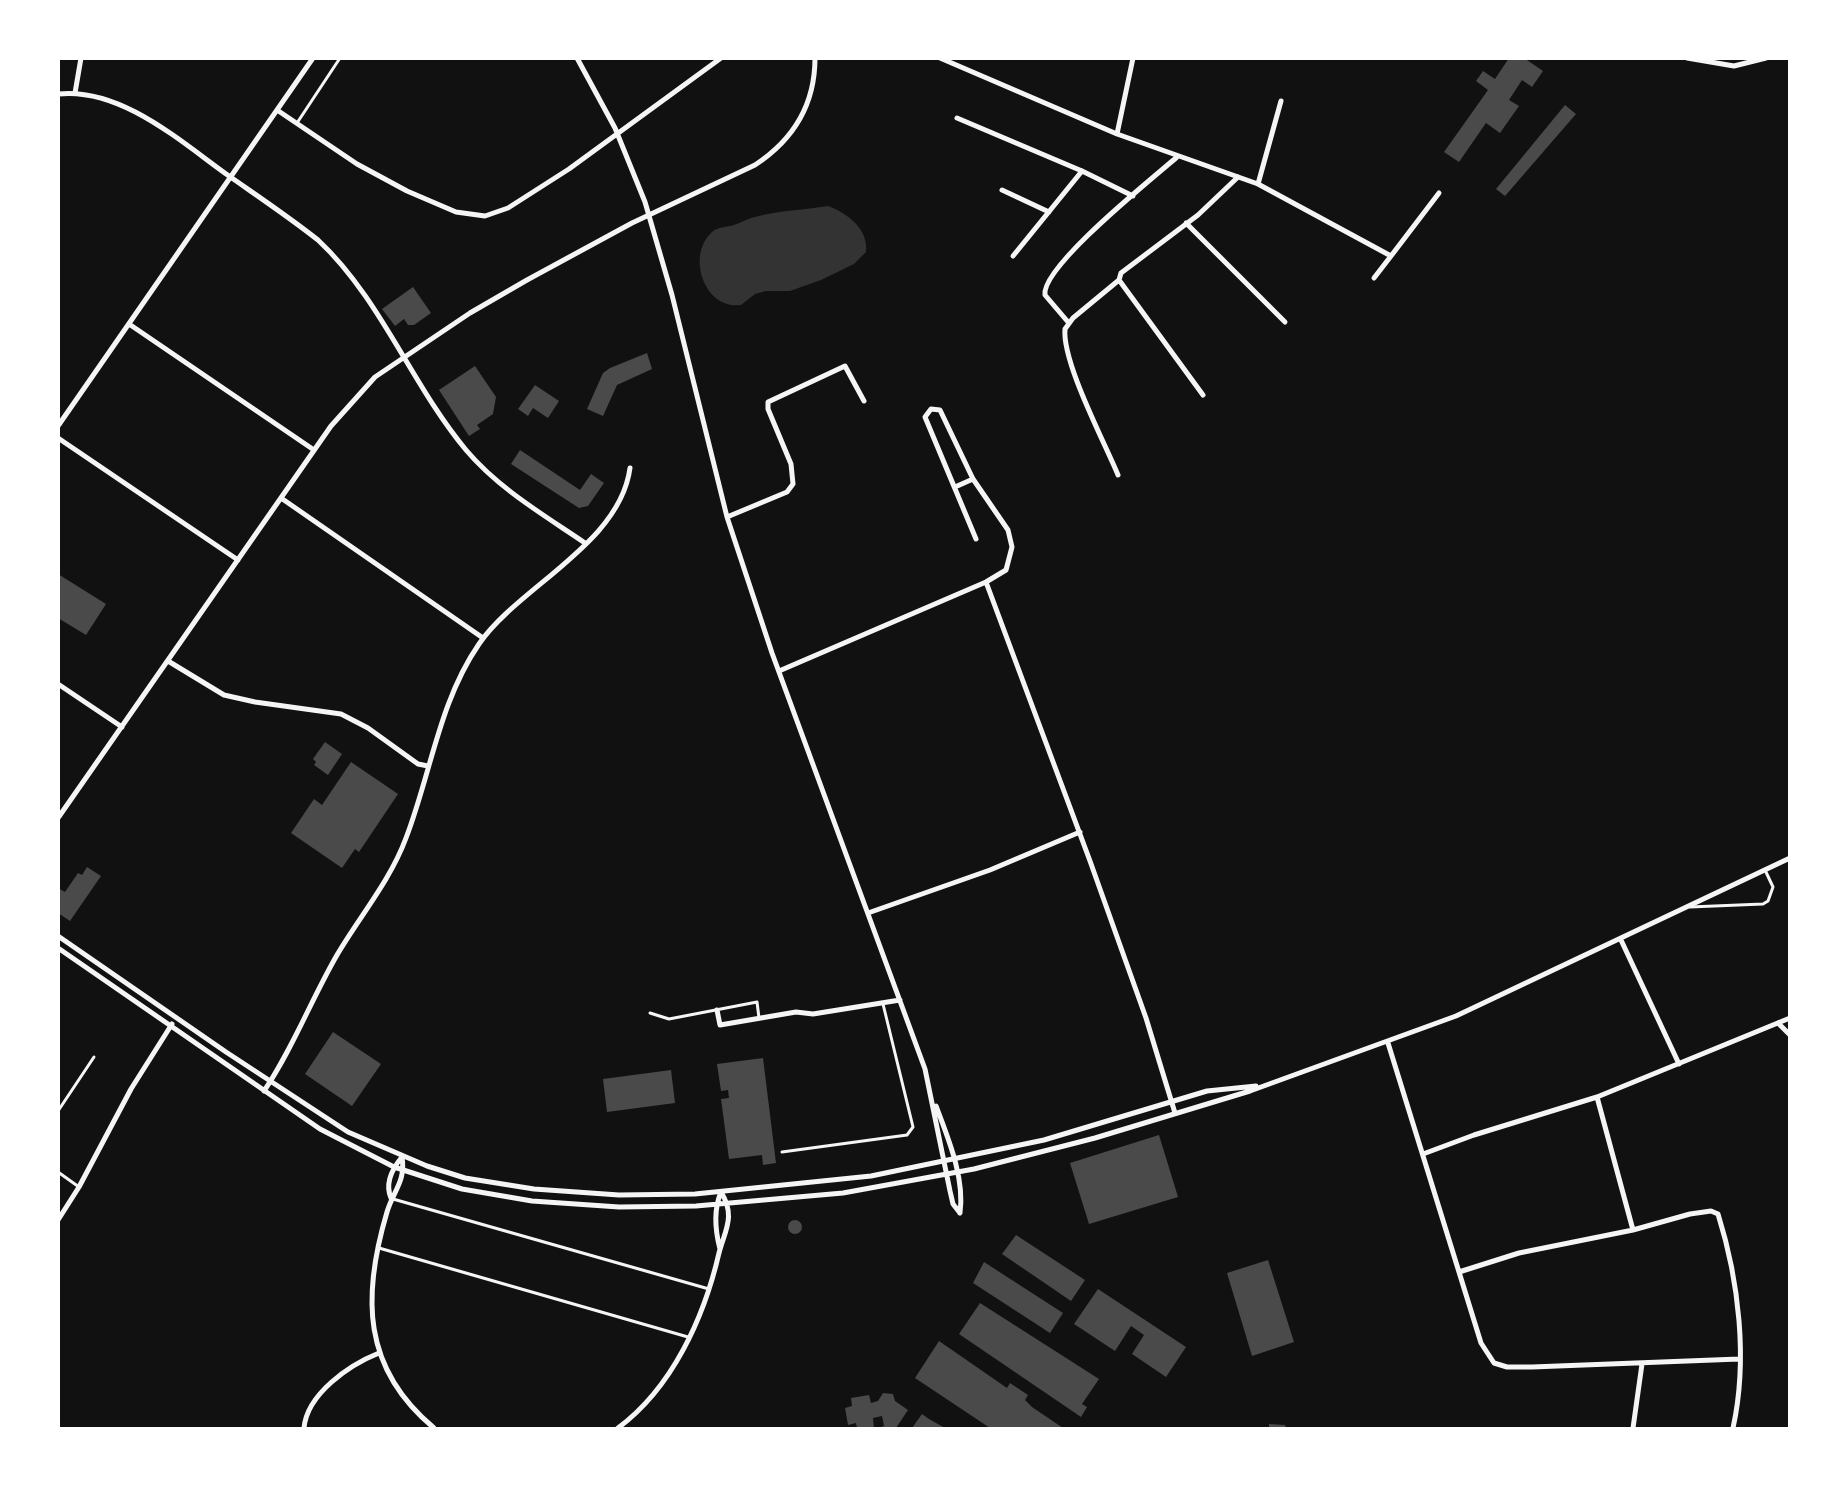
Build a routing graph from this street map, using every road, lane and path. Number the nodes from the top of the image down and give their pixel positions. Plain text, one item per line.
1 (81, 58) edge
2 (314, 58) edge
3 (340, 58) edge
4 (577, 58) edge
5 (721, 58) edge
6 (815, 58) edge
7 (940, 58) edge
8 (1133, 58) edge
9 (1687, 58) edge
10 (1766, 58) edge
11 (75, 93) junction
12 (58, 94) edge
13 (1281, 101) dead end
14 (277, 110) junction
15 (957, 118) dead end
16 (297, 123) junction
17 (618, 134) junction
18 (1117, 134) junction
19 (1177, 157) junction
20 (1082, 171) junction
21 (231, 177) junction
22 (1238, 177) junction
23 (1258, 184) junction
24 (1002, 190) dead end
25 (1439, 193) dead end
26 (1133, 196) junction
27 (1049, 212) junction
28 (649, 215) junction
29 (1186, 222) junction
30 (1013, 256) dead end
31 (1391, 256) junction
32 (1374, 278) dead end
33 (1119, 280) junction
34 (1068, 322) junction
35 (1285, 322) dead end
36 (129, 324) junction
37 (404, 356) junction
38 (1203, 395) dead end
39 (864, 401) dead end
40 (58, 426) edge
41 (58, 438) edge
42 (314, 450) junction
43 (630, 468) dead end
44 (1118, 475) dead end
45 (973, 479) junction
46 (955, 487) junction
47 (281, 498) junction
48 (727, 517) junction
49 (976, 539) dead end
50 (585, 543) junction
51 (238, 560) junction
52 (986, 582) junction
53 (483, 638) junction
54 (168, 661) junction
55 (779, 671) junction
56 (58, 684) edge
57 (122, 727) junction
58 (428, 766) junction
59 (58, 819) edge
60 (1080, 832) junction
61 (1790, 858) edge
62 (1765, 870) junction
63 (1688, 907) junction
64 (868, 913) junction
65 (58, 936) edge
66 (1621, 939) junction
67 (58, 948) edge
68 (900, 1000) junction
69 (883, 1004) junction
70 (717, 1010) junction
71 (650, 1013) dead end
72 (177, 1018) junction
73 (759, 1018) junction
74 (1790, 1018) edge
75 (1778, 1023) junction
76 (171, 1025) junction
77 (1790, 1035) edge
78 (1388, 1043) junction
79 (94, 1057) dead end
80 (1678, 1064) junction
81 (270, 1082) junction
82 (1264, 1085) junction
83 (264, 1091) junction
84 (932, 1096) junction
85 (1598, 1097) junction
86 (1171, 1102) junction
87 (58, 1111) edge
88 (1175, 1113) junction
89 (782, 1152) dead end
90 (1423, 1154) junction
91 (402, 1158) junction
92 (954, 1161) junction
93 (944, 1163) junction
94 (394, 1167) junction
95 (404, 1171) junction
96 (58, 1172) edge
97 (956, 1173) junction
98 (946, 1174) junction
99 (79, 1187) junction
100 (721, 1192) junction
101 (391, 1198) junction
102 (728, 1204) junction
103 (716, 1205) junction
104 (58, 1220) edge
105 (1634, 1230) junction
106 (377, 1247) junction
107 (720, 1250) junction
108 (1459, 1272) junction
109 (709, 1289) junction
110 (688, 1337) junction
111 (379, 1353) junction
112 (1739, 1359) junction
113 (1642, 1365) junction
114 (304, 1428) edge
115 (434, 1428) edge
116 (618, 1428) edge
117 (1633, 1428) edge
118 (1732, 1428) edge

1 - 11 street
2 - 14 street
3 - 16 lane
4 - 17 street
5 - 17 street
6 - 28 street
7 - 18 street
8 - 18 street
9 - 10 street
11 - 12 street
11 - 21 street
13 - 23 street
14 - 16 street
14 - 21 street
15 - 20 street
16 - 17 street
17 - 28 street
18 - 19 street
19 - 22 street
19 - 26 street
20 - 26 street
20 - 27 street
21 - 36 street
21 - 37 street
22 - 23 street
22 - 29 street
23 - 31 street
24 - 27 street
25 - 31 street
26 - 34 street
27 - 30 street
28 - 37 street
28 - 48 street
29 - 33 street
29 - 35 street
31 - 32 street
33 - 34 street
33 - 38 street
34 - 44 street
36 - 40 street
36 - 42 street
37 - 42 street
37 - 50 street
39 - 48 street
41 - 51 street
42 - 47 street
43 - 50 street
45 - 46 street
45 - 46 street
45 - 52 street
46 - 49 street
47 - 51 street
47 - 53 street
48 - 55 street
50 - 53 street
51 - 54 street
52 - 55 street
52 - 60 street
53 - 58 street
54 - 57 street
54 - 58 street
55 - 64 street
56 - 57 street
57 - 59 street
58 - 81 street
60 - 64 street
60 - 86 street
61 - 62 street
62 - 63 street
62 - 63 lane
63 - 66 street
64 - 68 street
65 - 72 street
66 - 78 street
66 - 80 street
67 - 76 street
68 - 69 street
68 - 84 street
69 - 73 street
69 - 89 lane
70 - 71 lane
70 - 73 street
70 - 73 lane
72 - 76 street
72 - 81 street
74 - 75 street
75 - 77 street
75 - 80 street
76 - 83 street
76 - 99 street
78 - 82 street
78 - 90 street
79 - 87 lane
80 - 85 street
81 - 83 street
81 - 91 street
82 - 86 street
82 - 88 street
83 - 94 street
84 - 92 street
84 - 93 street
85 - 90 street
85 - 105 street
86 - 88 street
86 - 92 street
88 - 97 street
90 - 108 street
91 - 94 street
91 - 95 street
91 - 100 street
92 - 93 street
92 - 97 street
93 - 98 street
93 - 100 street
94 - 95 street
94 - 101 street
95 - 101 street
95 - 103 street
96 - 99 lane
97 - 98 street
97 - 98 street
98 - 102 street
99 - 104 street
100 - 102 street
100 - 103 street
101 - 106 street
101 - 109 lane
102 - 103 street
102 - 107 street
103 - 107 street
105 - 108 street
105 - 112 street
106 - 110 lane
106 - 111 street
107 - 109 street
108 - 113 street
109 - 110 street
110 - 116 street
111 - 114 street
111 - 115 street
112 - 113 street
112 - 118 street
113 - 117 street

